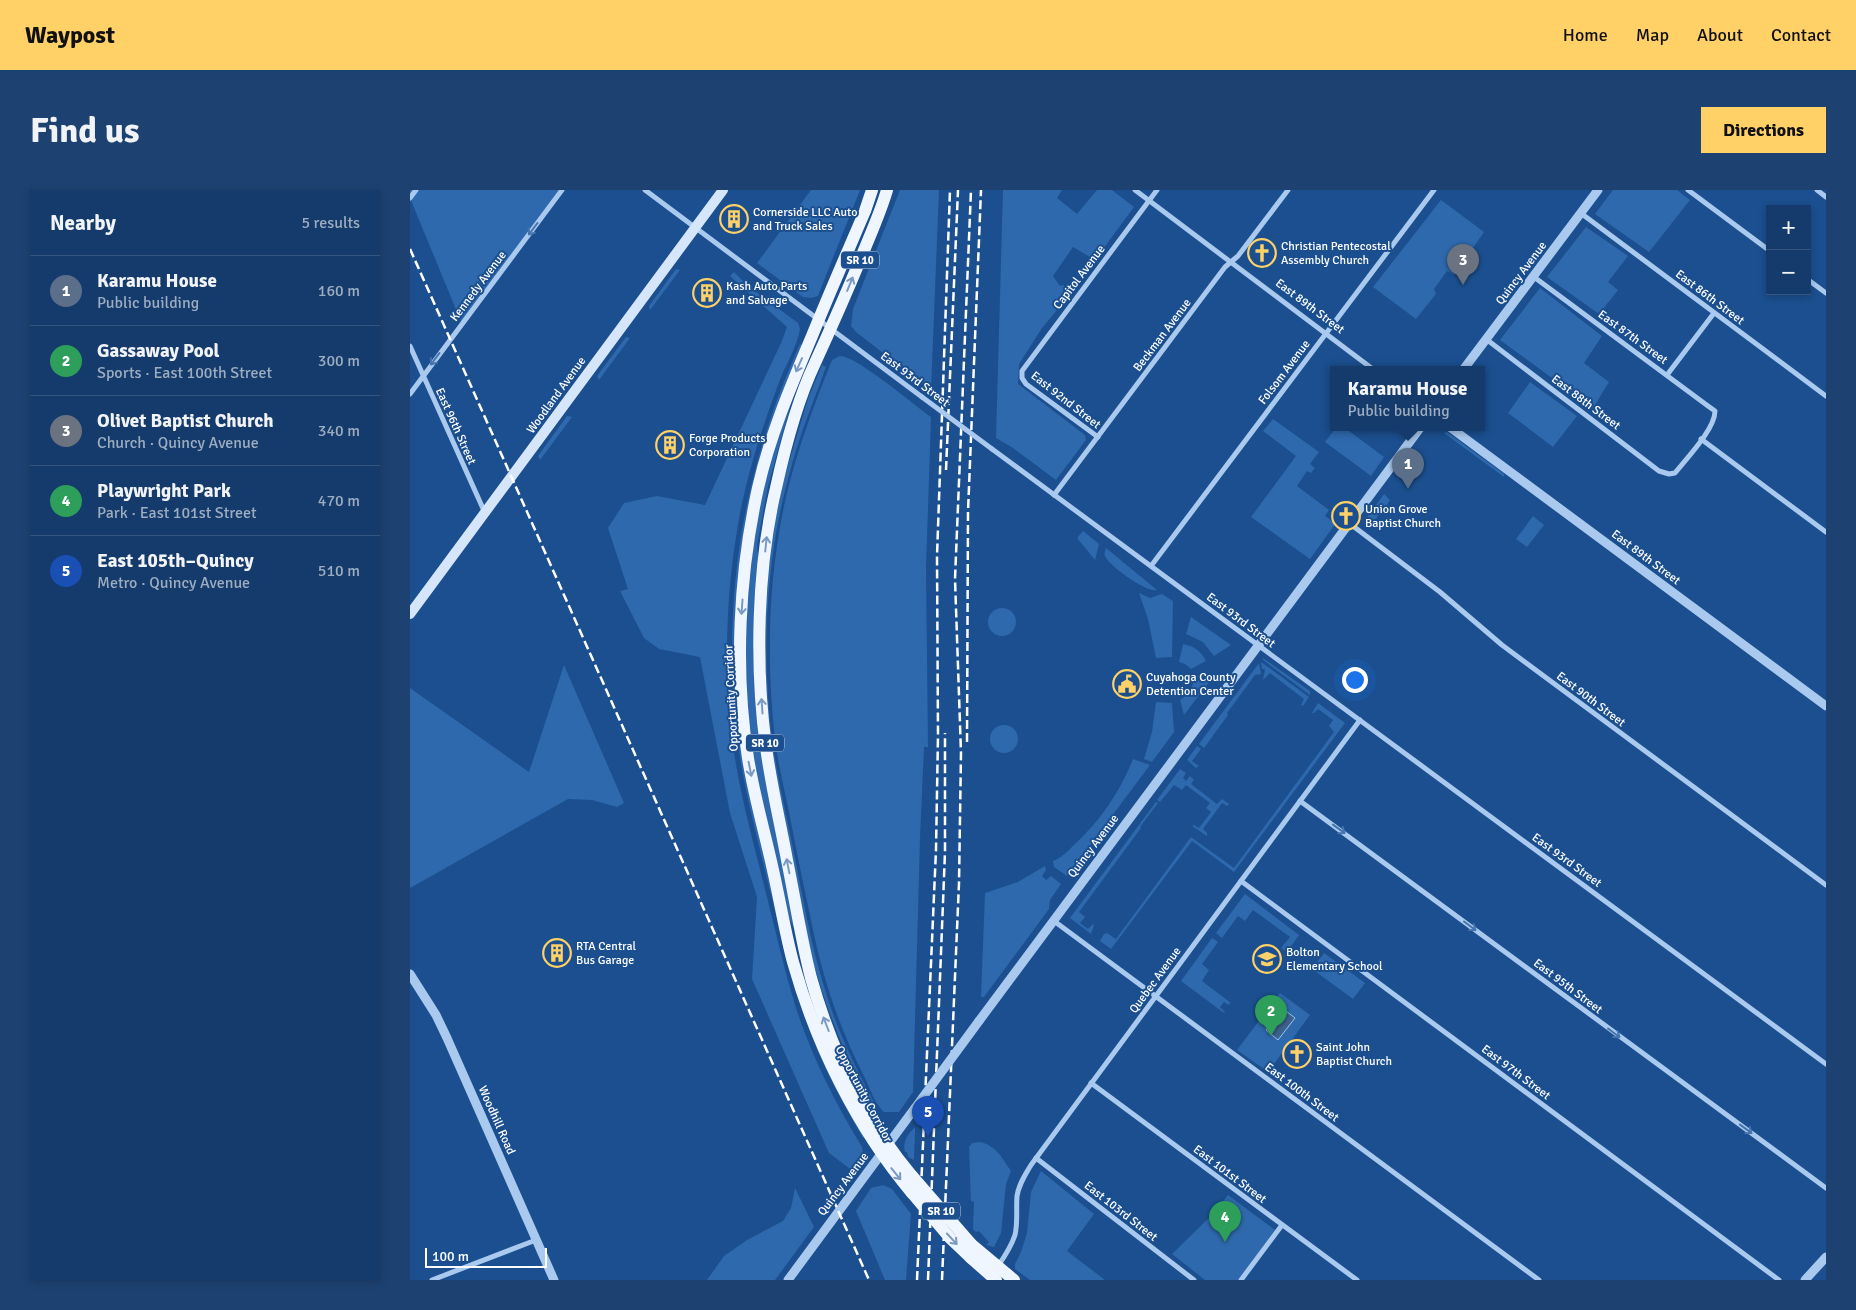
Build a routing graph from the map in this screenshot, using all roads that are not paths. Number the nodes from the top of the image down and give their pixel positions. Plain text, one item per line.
1 (416, 190) edge
2 (562, 190) edge
3 (645, 190) edge
4 (723, 190) edge
5 (872, 190) edge
6 (887, 190) edge
7 (1135, 190) edge
8 (1157, 190) edge
9 (1288, 190) edge
10 (1434, 190) edge
11 (1598, 190) edge
12 (1688, 190) edge
13 (1817, 190) edge
14 (1826, 197) edge
15 (410, 198) edge
16 (1149, 201) junction
17 (1582, 214) junction
18 (696, 227) junction
19 (1769, 250) edge
20 (1231, 262) junction
21 (1534, 276) junction
22 (1811, 282) edge
23 (1826, 293) edge
24 (1714, 313) junction
25 (818, 320) junction
26 (831, 329) junction
27 (1326, 333) junction
28 (1486, 339) junction
29 (410, 346) edge
30 (1369, 366) edge
31 (1467, 366) edge
32 (1667, 375) junction
33 (423, 376) junction
34 (1022, 378) joint
35 (410, 394) edge
36 (1826, 396) edge
37 (1418, 431) edge
38 (1454, 431) edge
39 (1098, 437) junction
40 (1701, 439) junction
41 (1054, 495) junction
42 (485, 513) junction
43 (1349, 522) junction
44 (1826, 532) edge
45 (1151, 566) junction
46 (410, 614) edge
47 (1258, 646) junction
48 (1826, 706) edge
49 (1360, 720) junction
50 (1300, 801) junction
51 (1241, 881) junction
52 (1826, 885) edge
53 (1054, 921) junction
54 (410, 974) edge
55 (1156, 996) junction
56 (1826, 1064) edge
57 (1091, 1084) junction
58 (884, 1150) junction
59 (1036, 1158) junction
60 (1826, 1188) edge
61 (1282, 1225) junction
62 (536, 1240) junction
63 (1826, 1256) edge
64 (998, 1266) junction
65 (432, 1280) edge
66 (554, 1280) edge
67 (788, 1280) edge
68 (996, 1280) edge
69 (1014, 1280) edge
70 (1194, 1280) edge
71 (1241, 1280) edge
72 (1356, 1280) edge
73 (1539, 1280) edge
74 (1779, 1280) edge
75 (1805, 1280) edge

1 - 15 street
2 -> 33 street, Kennedy Avenue
3 - 18 street, East 93rd Street
4 - 18 main road, Woodland Avenue
5 - 25 main road, Opportunity Corridor / SR 10
26 -> 6 main road, Opportunity Corridor / SR 10
7 - 16 street, East 89th Street
8 - 16 street, Capitol Avenue
9 - 20 street, Beckman Avenue
10 - 27 street, Folsom Avenue
11 - 17 street, Quincy Avenue
12 - 19 street
13 - 14 street
16 - 20 street, East 89th Street
16 - 34 street, Capitol Avenue
17 - 21 street, Quincy Avenue
17 - 24 street, East 86th Street
18 - 25 street, East 93rd Street
18 - 42 main road, Woodland Avenue
20 - 27 street, East 89th Street
20 - 39 street, Beckman Avenue
21 - 28 street, Quincy Avenue
21 - 32 street, East 87th Street
22 - 23 street
24 - 32 street
24 - 36 street, East 86th Street
25 - 26 street, East 93rd Street
25 -> 58 main road, Opportunity Corridor / SR 10
26 - 41 street, East 93rd Street, bridge
58 -> 26 main road, Opportunity Corridor / SR 10
27 - 30 street, East 89th Street
27 - 45 street, Folsom Avenue
28 - 31 street, Quincy Avenue
28 - 40 street, East 88th Street
29 - 33 street, East 96th Street
32 - 40 street, East 87th Street
33 - 35 street, Kennedy Avenue
33 - 42 street, East 96th Street
34 - 39 street, East 92nd Street
37 - 43 street, Quincy Avenue
38 - 48 street, East 89th Street
39 - 41 street, Beckman Avenue
40 - 44 street
41 - 45 street, East 93rd Street
42 - 46 main road, Woodland Avenue
43 - 47 street, Quincy Avenue
43 - 52 street, East 90th Street
45 - 47 street, East 93rd Street
47 - 49 street, East 93rd Street
47 - 53 street, Quincy Avenue
49 - 50 street, Quebec Avenue
49 - 56 street, East 93rd Street
50 - 51 street, Quebec Avenue
50 -> 60 street, East 95th Street
51 - 55 street, Quebec Avenue
51 - 74 street, East 97th Street
53 - 55 street, East 100th Street
53 - 58 street, Quincy Avenue, bridge
54 - 62 street, Woodhill Road
55 - 57 street, Quebec Avenue
55 - 73 street, East 100th Street
57 - 59 street, Quebec Avenue
57 - 61 street, East 101st Street
58 - 64 main road, Opportunity Corridor / SR 10, bridge
58 - 67 street, Quincy Avenue
58 -> 68 main road, Opportunity Corridor / SR 10, bridge
59 - 64 street, Quebec Avenue
59 - 70 street, East 103rd Street
61 - 71 street
61 - 72 street, East 101st Street
62 - 65 street
62 - 66 street, Woodhill Road
63 - 75 street
64 - 69 main road, SR 10

